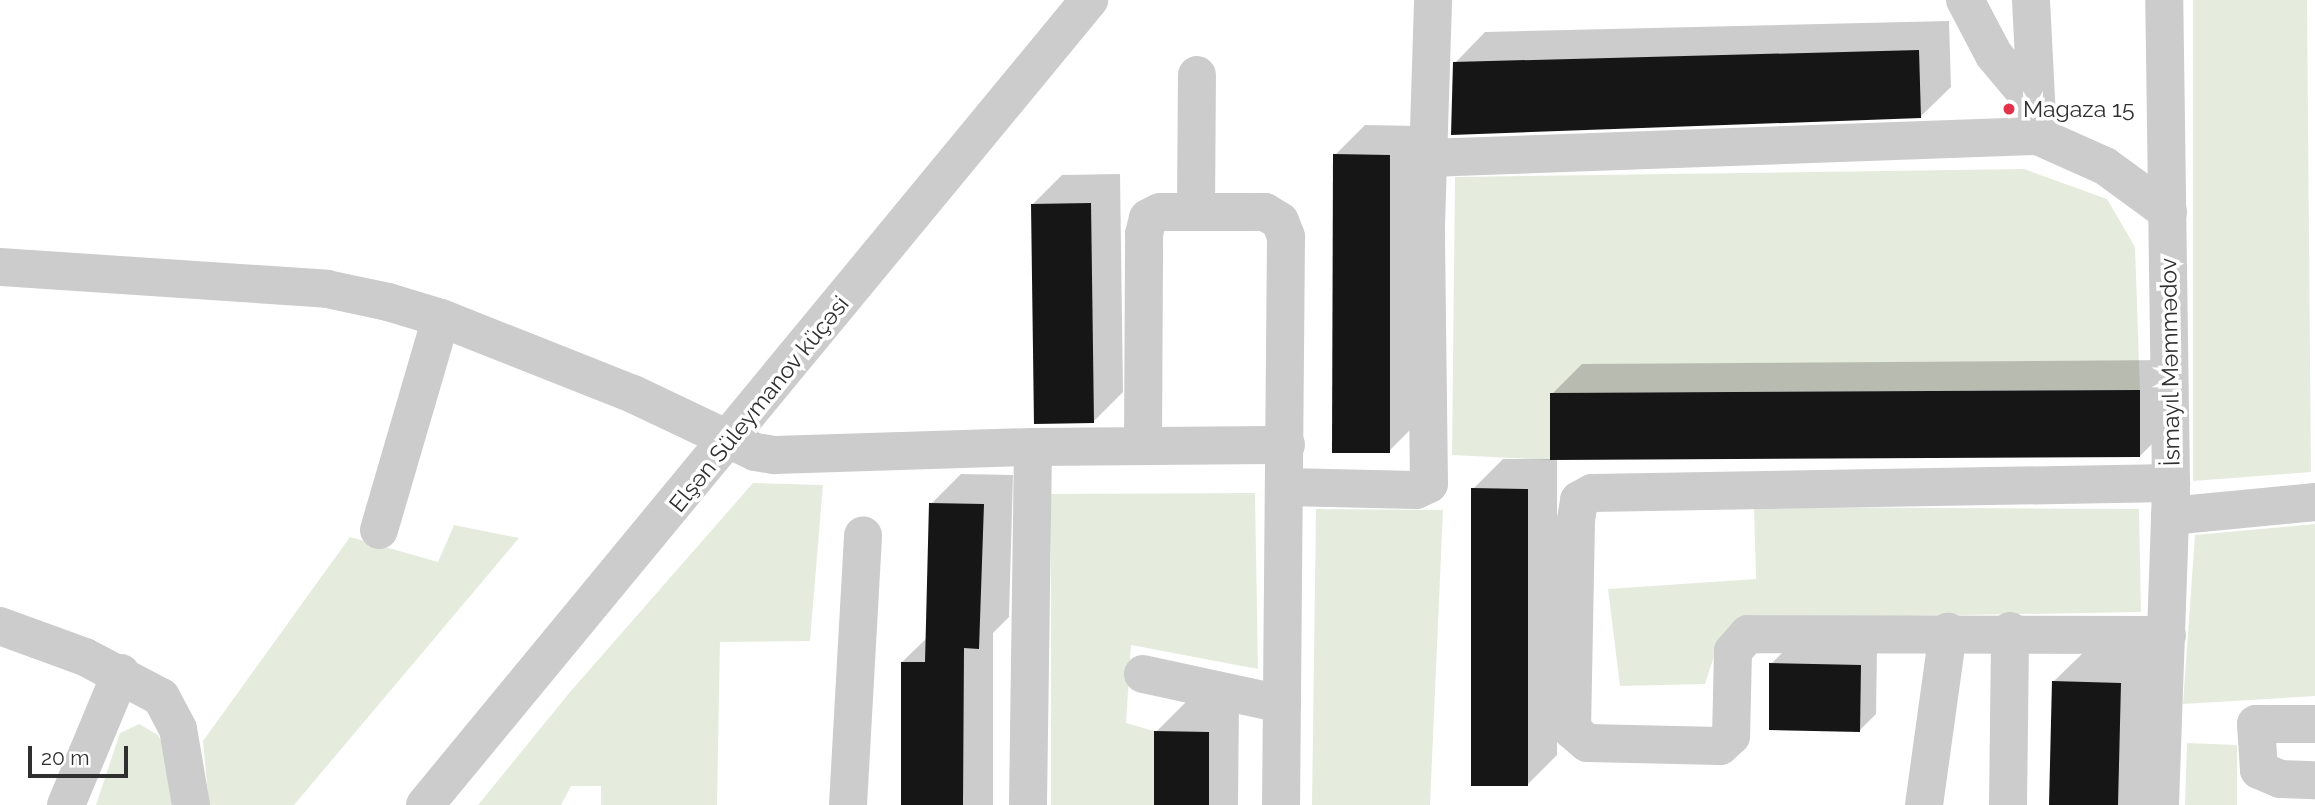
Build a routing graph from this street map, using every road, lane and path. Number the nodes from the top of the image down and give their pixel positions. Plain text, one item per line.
1 (1433, 0) edge
2 (1965, 0) edge
3 (2031, 0) edge
4 (2164, 0) edge
5 (1083, 2) edge
6 (1197, 75) dead end
7 (2037, 120) junction
8 (1428, 158) junction
9 (1196, 211) junction
10 (2168, 212) junction
11 (0, 267) edge
12 (441, 318) junction
13 (730, 440) junction
14 (1286, 445) junction
15 (1143, 446) junction
16 (1033, 447) junction
17 (1286, 486) junction
18 (2171, 499) junction
19 (2315, 502) edge
20 (379, 530) dead end
21 (863, 535) dead end
22 (0, 626) edge
23 (2010, 631) junction
24 (1948, 632) junction
25 (2167, 635) junction
26 (121, 673) junction
27 (1143, 674) dead end
28 (1282, 704) junction
29 (2315, 724) edge
30 (2315, 780) edge
31 (66, 805) edge
32 (191, 805) edge
33 (425, 805) edge
34 (848, 805) edge
35 (1028, 805) edge
36 (1281, 805) edge
37 (1924, 805) edge
38 (2008, 805) edge
39 (2160, 805) edge

1 - 8 street
2 - 7 street
3 - 7 street
4 - 10 street, İsmayıl Məmmədov
5 - 13 street, Elşən Süleymanov küçəsi
6 - 9 street
7 - 8 street
7 - 10 street
8 - 17 street
9 - 14 street
9 - 15 street
10 - 18 street, İsmayıl Məmmədov
11 - 12 street
12 - 13 street
12 - 20 street
13 - 16 street
13 - 33 street, Elşən Süleymanov küçəsi
14 - 15 street
14 - 17 street
15 - 16 street
16 - 35 street
17 - 28 street
18 - 19 street
18 - 24 street
18 - 25 street, İsmayıl Məmmədov
21 - 34 street
22 - 26 street
23 - 24 street
23 - 25 street
23 - 38 street
24 - 37 street
25 - 39 street, İsmayıl Məmmədov
26 - 31 street
26 - 32 street
27 - 28 street
28 - 36 street
29 - 30 street

